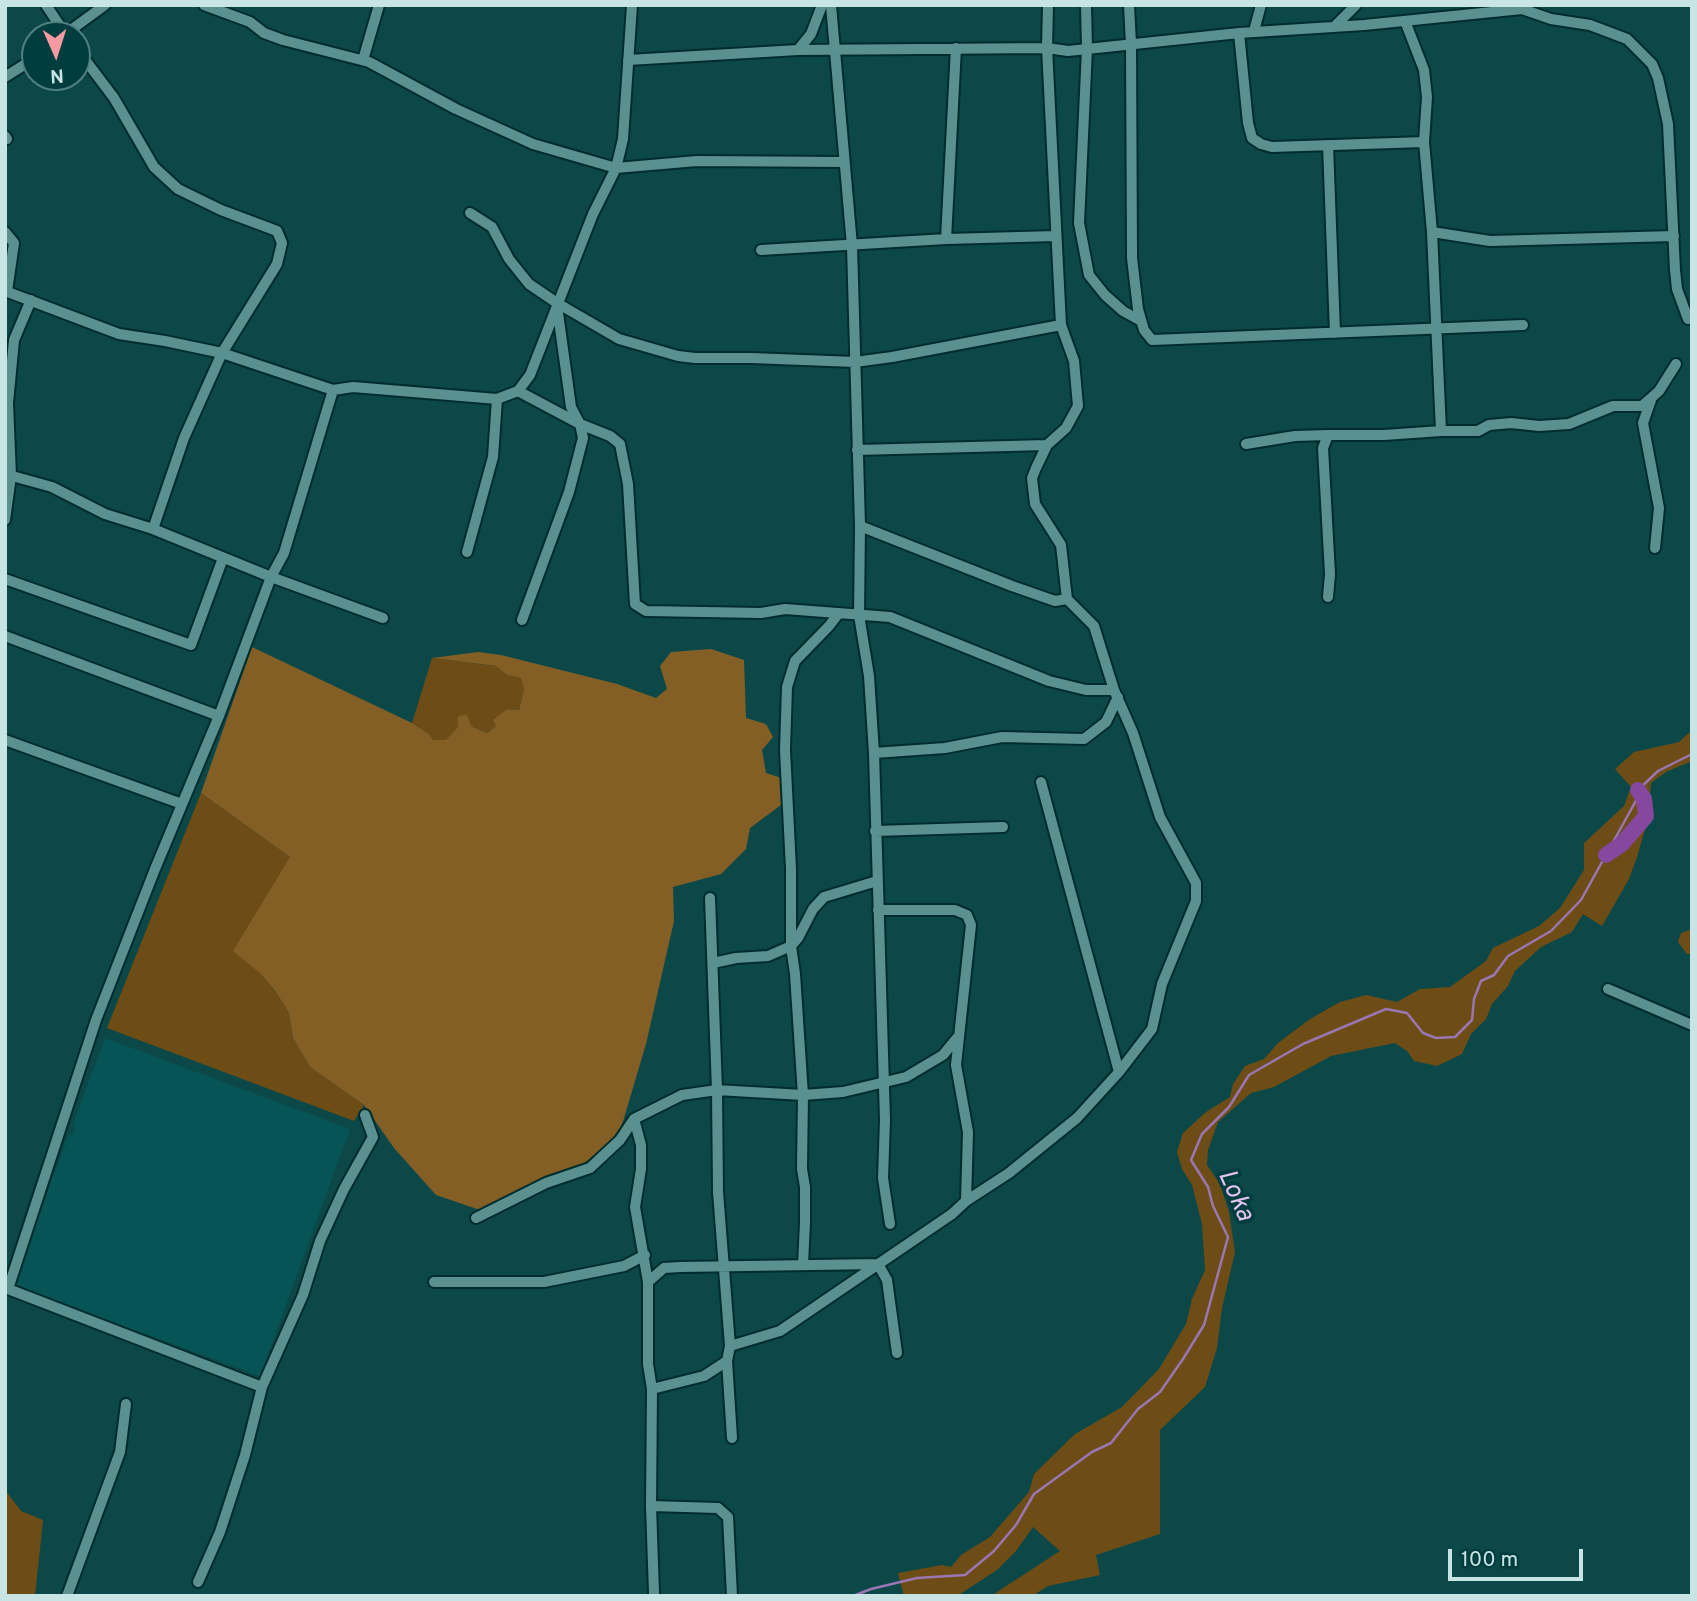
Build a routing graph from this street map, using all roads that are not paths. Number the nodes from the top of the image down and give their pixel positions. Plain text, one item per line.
1 (46, 5) edge
2 (105, 5) edge
3 (204, 5) edge
4 (379, 5) edge
5 (632, 5) edge
6 (821, 5) edge
7 (831, 5) edge
8 (1048, 5) edge
9 (1086, 5) edge
10 (1129, 5) edge
11 (1261, 5) edge
12 (1356, 5) edge
13 (57, 21) edge
14 (84, 21) edge
15 (1405, 21) junction
16 (1335, 26) junction
17 (1254, 31) junction
18 (1239, 33) junction
19 (1131, 44) junction
20 (956, 48) junction
21 (1048, 48) junction
22 (1087, 49) junction
23 (798, 50) junction
24 (836, 51) junction
25 (363, 60) junction
26 (628, 60) junction
27 (21, 67) edge
28 (91, 68) edge
29 (5, 77) edge
30 (1424, 142) junction
31 (1328, 145) junction
32 (844, 162) junction
33 (617, 167) junction
34 (470, 214) dead end
35 (5, 232) edge
36 (1432, 232) junction
37 (1056, 236) junction
38 (1674, 236) junction
39 (946, 239) junction
40 (852, 246) junction
41 (761, 250) dead end
42 (6, 291) edge
43 (31, 300) junction
44 (557, 303) junction
45 (1688, 320) dead end
46 (1141, 321) junction
47 (1523, 324) dead end
48 (1061, 325) junction
49 (1437, 328) junction
50 (1335, 333) junction
51 (222, 353) junction
52 (855, 362) junction
53 (1676, 364) dead end
54 (333, 390) junction
55 (518, 391) junction
56 (496, 399) junction
57 (1651, 400) junction
58 (1628, 407) junction
59 (580, 424) junction
60 (1643, 424) junction
61 (1441, 431) junction
62 (1328, 435) junction
63 (1246, 444) dead end
64 (1047, 445) junction
65 (857, 450) junction
66 (8, 475) edge
67 (5, 520) edge
68 (860, 526) junction
69 (153, 529) junction
70 (1655, 548) dead end
71 (467, 552) dead end
72 (223, 558) junction
73 (271, 577) junction
74 (5, 579) edge
75 (1328, 597) dead end
76 (1067, 600) junction
77 (839, 613) junction
78 (859, 615) junction
79 (383, 618) dead end
80 (522, 620) dead end
81 (5, 636) edge
82 (1116, 694) junction
83 (219, 716) junction
84 (5, 740) edge
85 (874, 753) junction
86 (1041, 782) dead end
87 (182, 804) junction
88 (1003, 827) dead end
89 (875, 831) junction
90 (877, 881) junction
91 (710, 898) dead end
92 (877, 910) junction
93 (791, 946) junction
94 (713, 963) junction
95 (1608, 989) dead end
96 (1692, 1025) edge
97 (957, 1037) junction
98 (1119, 1072) junction
99 (884, 1083) junction
100 (718, 1090) junction
101 (803, 1095) junction
102 (365, 1115) dead end
103 (634, 1119) junction
104 (966, 1201) junction
105 (476, 1218) dead end
106 (890, 1224) dead end
107 (645, 1255) junction
108 (803, 1264) junction
109 (878, 1264) junction
110 (724, 1266) junction
111 (434, 1282) dead end
112 (648, 1282) junction
113 (730, 1346) junction
114 (897, 1353) dead end
115 (727, 1362) junction
116 (262, 1387) junction
117 (652, 1389) junction
118 (126, 1404) dead end
119 (732, 1438) dead end
120 (651, 1506) junction
121 (198, 1582) dead end
122 (654, 1593) dead end
123 (67, 1596) edge
124 (733, 1596) edge

1 - 13 street
2 - 14 street
3 - 25 street
4 - 25 street
5 - 26 street
6 - 23 street
7 - 24 street
8 - 21 street
9 - 22 street
10 - 19 street
11 - 17 street
12 - 16 street
15 - 16 street
15 - 30 street
15 - 38 street
16 - 17 street
17 - 18 street
18 - 19 street
18 - 31 street
19 - 22 street
19 - 46 street
20 - 21 street
20 - 24 street
20 - 39 street
21 - 22 street
21 - 37 street
22 - 46 street
23 - 24 street
23 - 26 street
24 - 32 street
25 - 33 street
26 - 33 street
27 - 29 street
28 - 51 street
30 - 31 street
30 - 36 street
31 - 50 street
32 - 33 street
32 - 40 street
33 - 44 street
34 - 44 street
35 - 42 street
36 - 38 street
36 - 49 street
37 - 39 street
37 - 48 street
38 - 45 street
39 - 40 street
40 - 41 street
40 - 52 street
42 - 43 street
43 - 51 street
43 - 66 street
44 - 52 street
44 - 55 street
44 - 59 street
46 - 50 street
47 - 49 street
48 - 52 street
48 - 64 street
49 - 50 street
49 - 61 street
51 - 54 street
51 - 69 street
52 - 65 street
53 - 57 street
54 - 56 street
54 - 73 street
55 - 56 street
55 - 59 street
56 - 71 street
57 - 58 street
57 - 60 street
58 - 60 street
58 - 61 street
59 - 77 street
59 - 80 street
60 - 70 street
61 - 62 street
62 - 63 street
62 - 75 street
64 - 65 street
64 - 76 street
65 - 68 street
66 - 67 street
66 - 69 street
68 - 76 street
68 - 78 street
69 - 72 street
72 - 73 street
72 - 74 street
73 - 79 street
73 - 83 street
76 - 82 street
77 - 78 street
77 - 93 street
78 - 82 street
78 - 85 street
81 - 83 street
82 - 85 street
82 - 98 street
83 - 87 street
84 - 87 street
85 - 89 street
86 - 98 street
87 - 116 street
88 - 89 street
89 - 90 street
90 - 92 street
90 - 93 street
91 - 94 street
92 - 97 street
92 - 99 street
93 - 94 street
93 - 101 street
94 - 100 street
95 - 96 street
97 - 99 street
97 - 104 street
98 - 104 street
99 - 101 street
99 - 106 street
100 - 101 street
100 - 103 street
100 - 110 street
101 - 108 street
102 - 116 street
103 - 105 street
103 - 107 street
104 - 109 street
107 - 111 street
107 - 112 street
108 - 109 street
108 - 110 street
109 - 113 street
109 - 114 street
110 - 112 street
110 - 113 street
112 - 117 street
113 - 115 street
115 - 117 street
115 - 119 street
116 - 121 street
117 - 120 street
118 - 123 street
120 - 122 street
120 - 124 street

